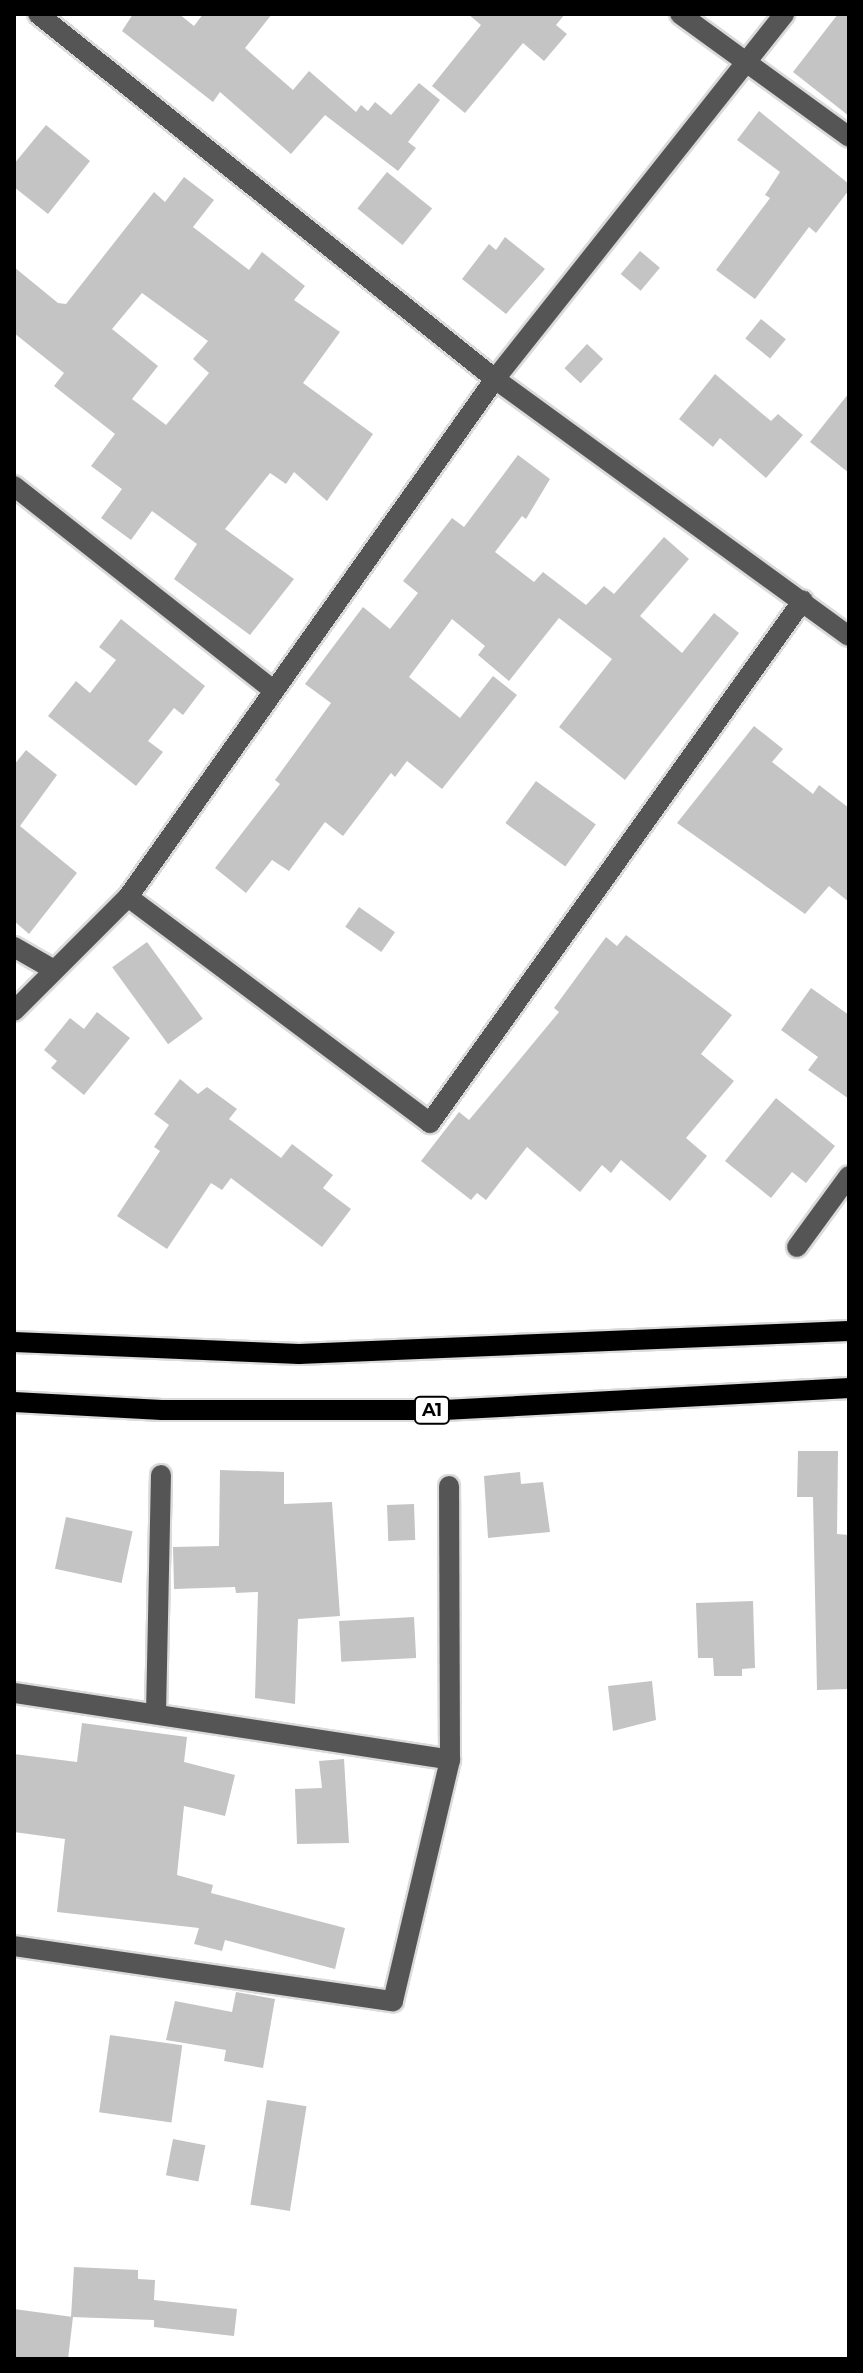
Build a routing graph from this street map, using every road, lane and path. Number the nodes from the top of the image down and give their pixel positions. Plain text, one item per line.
1 (38, 14) edge
2 (680, 14) edge
3 (784, 14) edge
4 (749, 60) junction
5 (849, 137) edge
6 (495, 379) junction
7 (14, 486) edge
8 (803, 600) junction
9 (849, 636) edge
10 (272, 689) junction
11 (128, 897) junction
12 (14, 947) edge
13 (54, 970) junction
14 (14, 1011) edge
15 (849, 1176) edge
16 (797, 1247) dead end
17 (849, 1331) edge
18 (14, 1342) edge
19 (849, 1388) edge
20 (14, 1402) edge
21 (161, 1475) dead end
22 (449, 1486) dead end
23 (14, 1693) edge
24 (156, 1713) junction
25 (450, 1760) junction
26 (14, 1946) edge

1 - 6 street
2 - 4 street
3 - 4 street
4 - 5 street
4 - 6 street
6 - 8 street
6 - 10 street
7 - 10 street
8 - 9 street
8 - 11 street
10 - 11 street
11 - 13 street
12 - 13 street
13 - 14 street
15 - 16 street
17 - 18 main road
19 - 20 main road, A1
21 - 24 street
22 - 25 street
23 - 24 street
24 - 25 street
25 - 26 street

